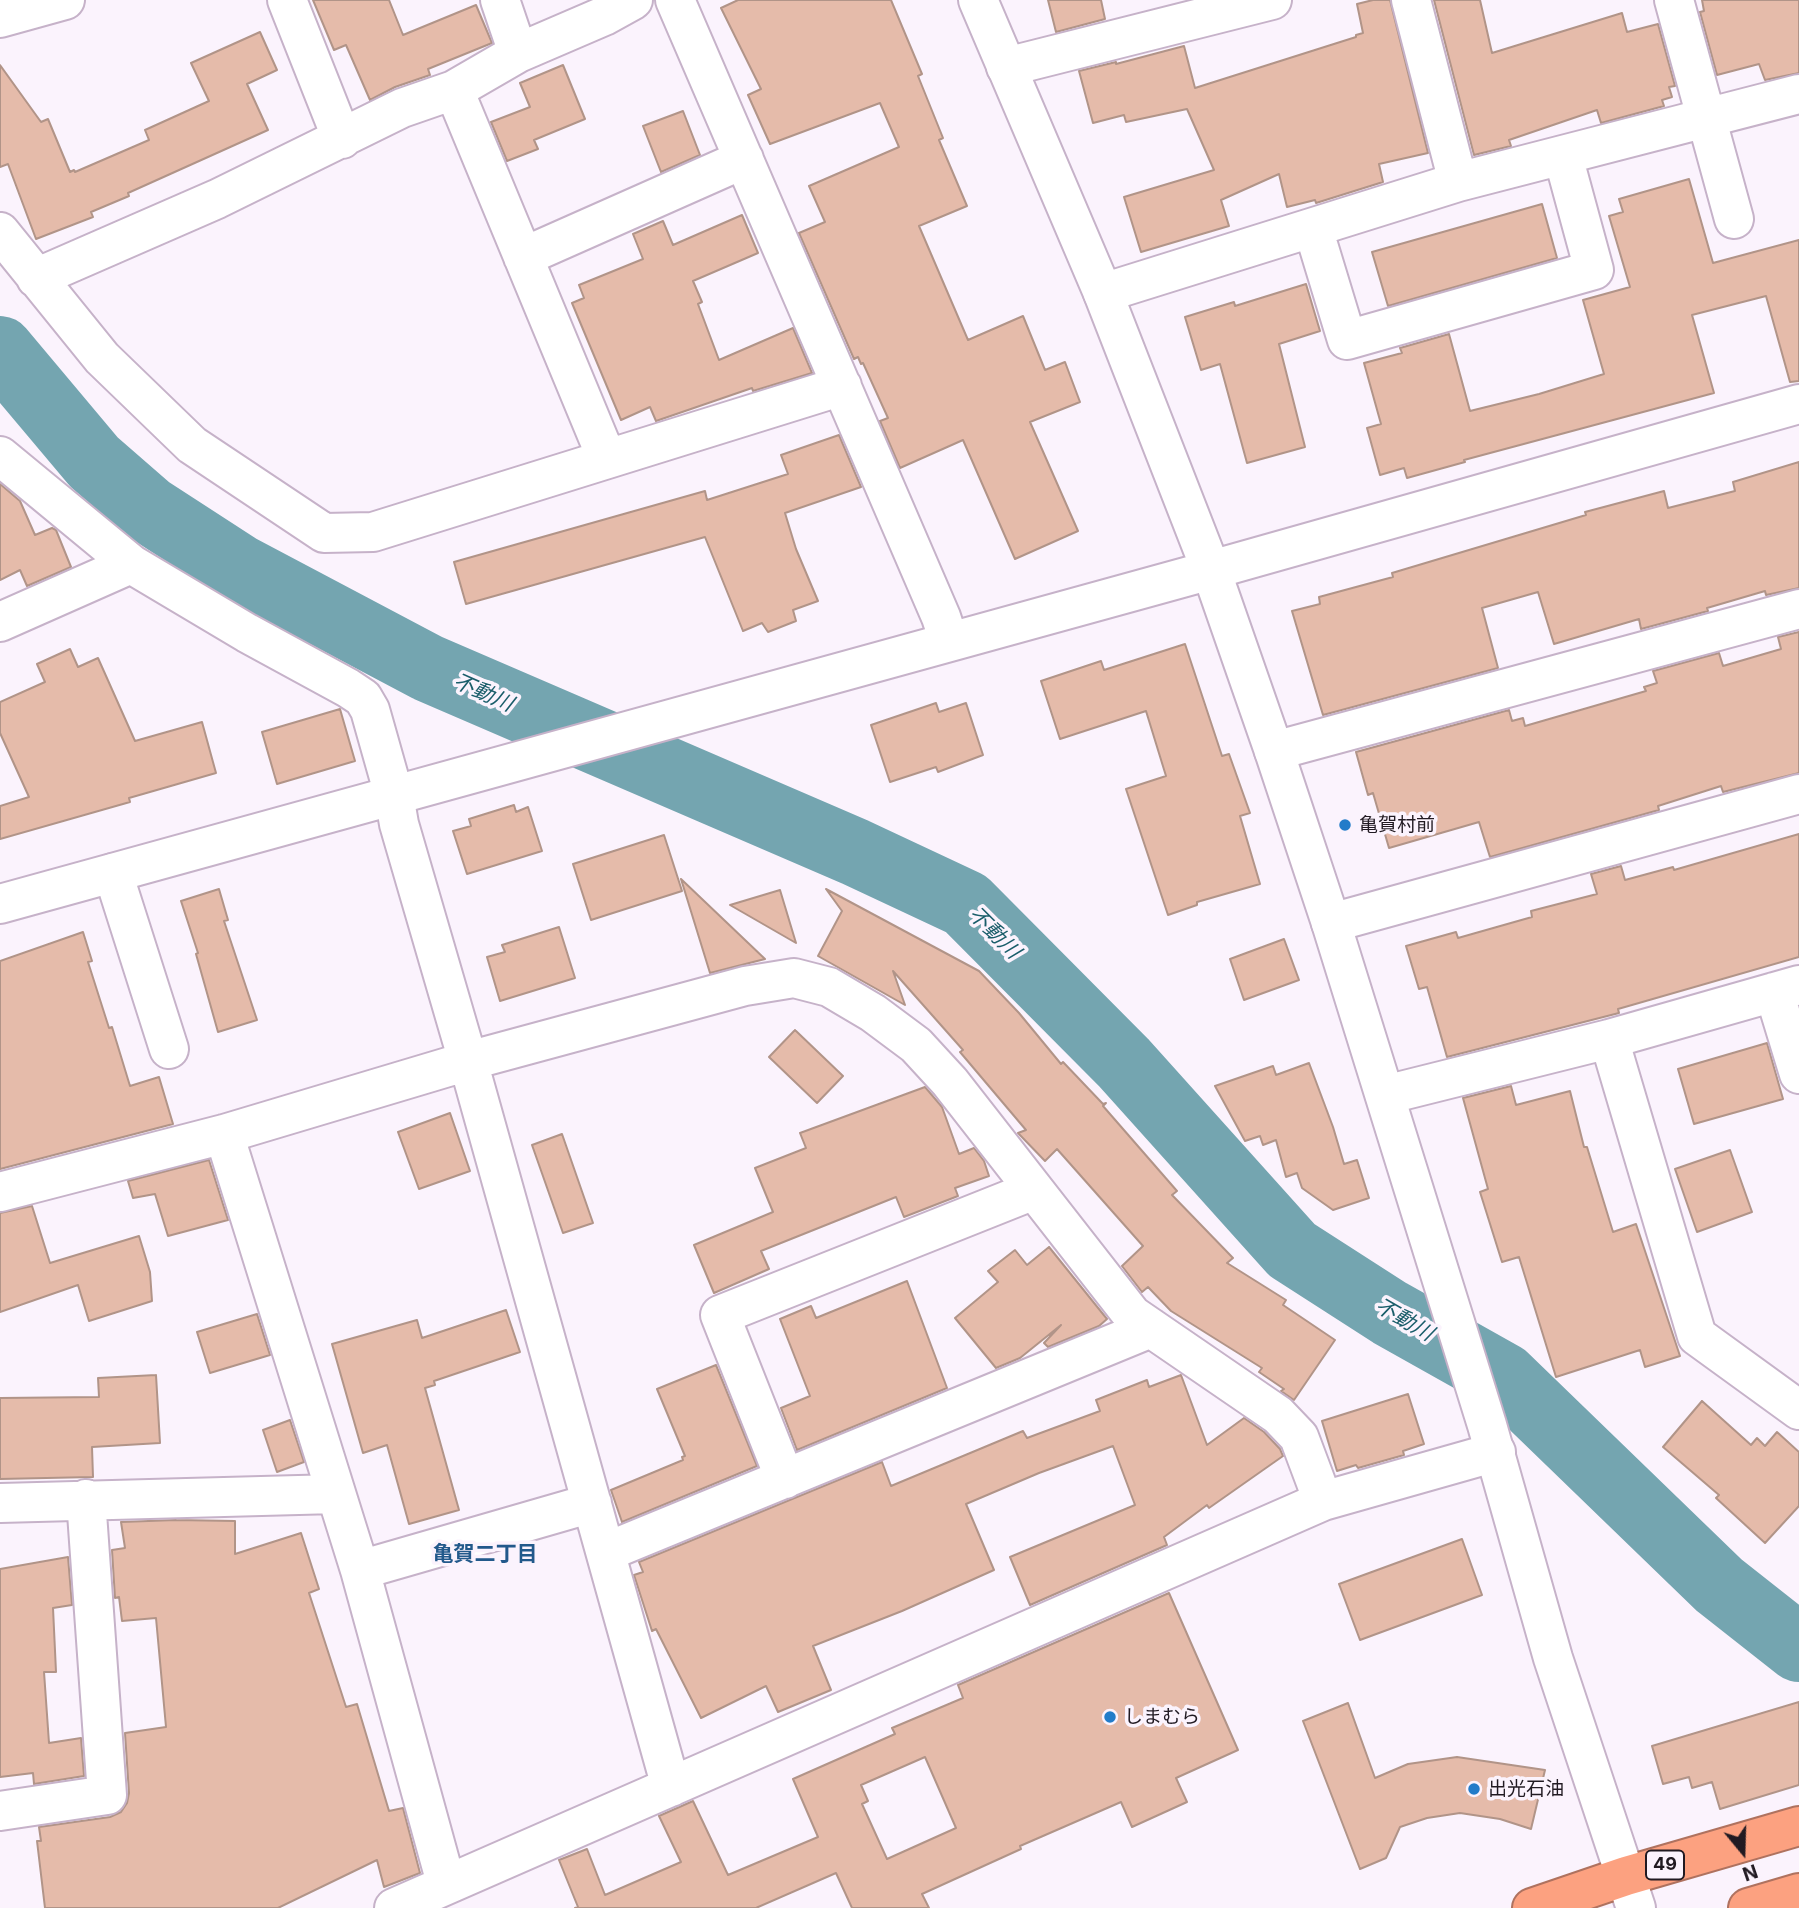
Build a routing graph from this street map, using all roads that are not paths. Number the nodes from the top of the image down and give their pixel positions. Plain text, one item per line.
1 (65, 0) edge
2 (287, 0) edge
3 (500, 0) edge
4 (633, 0) edge
5 (675, 0) edge
6 (978, 0) edge
7 (1272, 0) edge
8 (1410, 0) edge
9 (1674, 0) edge
10 (0, 18) edge
11 (518, 53) junction
12 (1006, 68) junction
13 (454, 90) junction
14 (1799, 94) edge
15 (1705, 120) junction
16 (342, 139) junction
17 (1563, 156) junction
18 (744, 159) junction
19 (1458, 183) junction
20 (1734, 219) dead end
21 (1313, 228) junction
22 (0, 232) edge
23 (523, 257) junction
24 (36, 278) junction
25 (1103, 293) junction
26 (842, 386) junction
27 (1799, 404) edge
28 (0, 456) edge
29 (607, 459) junction
30 (131, 564) junction
31 (1211, 570) junction
32 (1799, 609) edge
33 (0, 622) edge
34 (949, 641) junction
35 (1274, 751) junction
36 (1799, 794) edge
37 (394, 795) junction
38 (113, 873) junction
39 (0, 904) edge
40 (1331, 923) junction
41 (1787, 989) edge
42 (1609, 1039) junction
43 (170, 1049) dead end
44 (468, 1061) junction
45 (1799, 1074) edge
46 (1385, 1095) junction
47 (224, 1134) junction
48 (1034, 1190) junction
49 (0, 1192) edge
50 (1151, 1328) junction
51 (1799, 1410) edge
52 (1492, 1438) junction
53 (785, 1479) junction
54 (336, 1494) junction
55 (86, 1499) junction
56 (1323, 1501) junction
57 (0, 1503) edge
58 (592, 1503) junction
59 (606, 1552) junction
60 (360, 1570) junction
61 (671, 1787) junction
62 (0, 1811) edge
63 (1799, 1826) edge
64 (446, 1883) junction
65 (1631, 1892) edge
66 (1799, 1893) edge
67 (394, 1908) edge
68 (1532, 1908) edge
69 (1748, 1908) edge

1 - 10 street
2 - 16 street
3 - 11 street
4 - 11 street
5 - 18 street
6 - 12 street
7 - 12 street
8 - 19 street
9 - 15 street
11 - 13 street
12 - 25 street
13 - 16 street
13 - 23 street
14 - 15 street
15 - 17 street
15 - 20 street
16 - 24 street
17 - 19 street
17 - 21 street
18 - 23 street
18 - 26 street
19 - 21 street
21 - 25 street
22 - 24 street
23 - 29 street
24 - 29 street
25 - 31 street
26 - 29 street
26 - 34 street
27 - 31 street
28 - 30 street
30 - 33 street
30 - 37 street
31 - 34 street
31 - 35 street
32 - 35 street
34 - 37 street
35 - 40 street
36 - 40 street
37 - 38 street
37 - 44 street
38 - 39 street
38 - 43 street
40 - 46 street
41 - 42 street
41 - 45 street
42 - 46 street
42 - 51 street
44 - 47 street
44 - 48 street
44 - 58 street
46 - 52 street
47 - 49 street
47 - 54 street
48 - 50 street
48 - 53 street
50 - 53 street
50 - 56 street
52 - 56 street
52 - 65 street
53 - 59 street
54 - 55 street
54 - 60 street
55 - 57 street
55 - 62 street
56 - 61 street
58 - 59 street
58 - 60 street
59 - 61 street
60 - 64 street
61 - 64 street
63 - 65 highway, 49
64 - 67 street
65 - 68 highway, 49
66 - 69 highway

